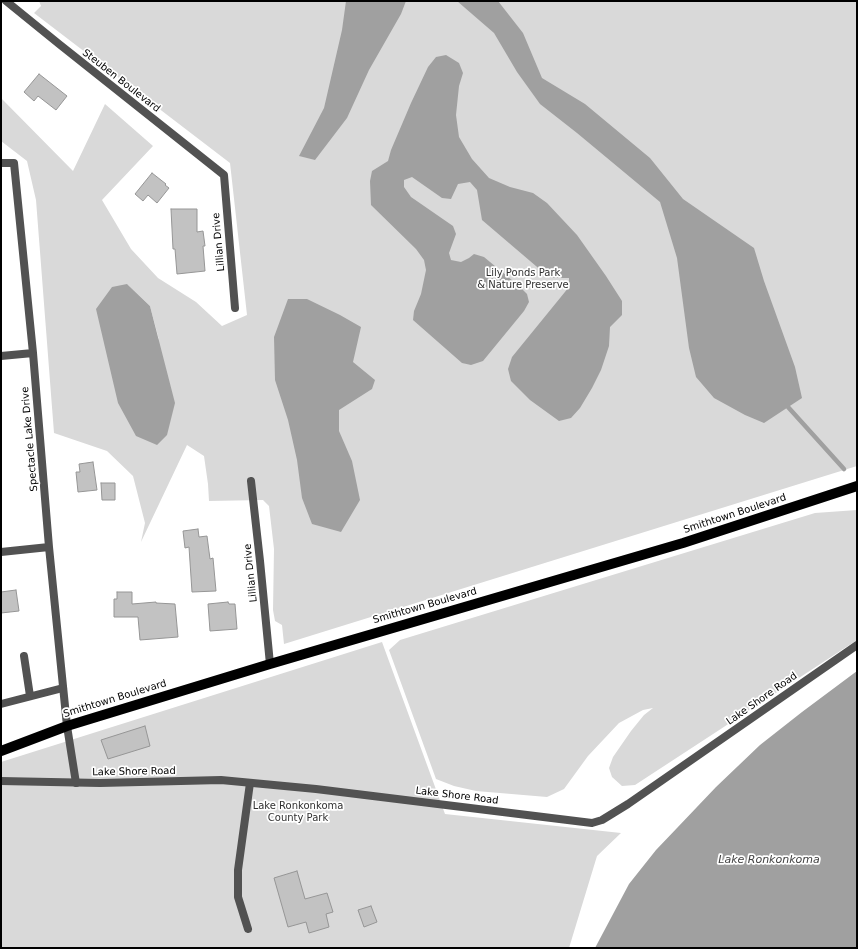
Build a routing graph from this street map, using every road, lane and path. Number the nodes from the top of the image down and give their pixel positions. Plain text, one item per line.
1 (9, 2) edge
2 (1, 4) edge
3 (1, 163) edge
4 (224, 175) joint
5 (235, 308) dead end
6 (33, 353) junction
7 (1, 356) edge
8 (251, 481) dead end
9 (857, 486) edge
10 (49, 548) junction
11 (1, 552) edge
12 (857, 645) edge
13 (24, 656) dead end
14 (270, 664) junction
15 (63, 688) junction
16 (30, 696) junction
17 (1, 704) edge
18 (66, 726) junction
19 (1, 751) edge
20 (1, 781) edge
21 (76, 783) junction
22 (250, 783) junction
23 (248, 929) dead end

1 - 2 street
1 - 4 street, Steuben Boulevard
3 - 6 street, Spectacle Lake Drive
4 - 5 street, Lillian Drive
6 - 7 street
6 - 10 street, Spectacle Lake Drive
8 - 14 street, Lillian Drive
9 - 14 main road, Smithtown Boulevard
10 - 11 street
10 - 15 street, Spectacle Lake Drive
12 - 22 street, Lake Shore Road
13 - 16 street
14 - 18 main road, Smithtown Boulevard
15 - 16 street
15 - 18 street, Spectacle Lake Drive
16 - 17 street
18 - 19 main road, Smithtown Boulevard
18 - 21 street, Spectacle Lake Drive
20 - 21 street, Lake Shore Road
21 - 22 street, Lake Shore Road
22 - 23 street

